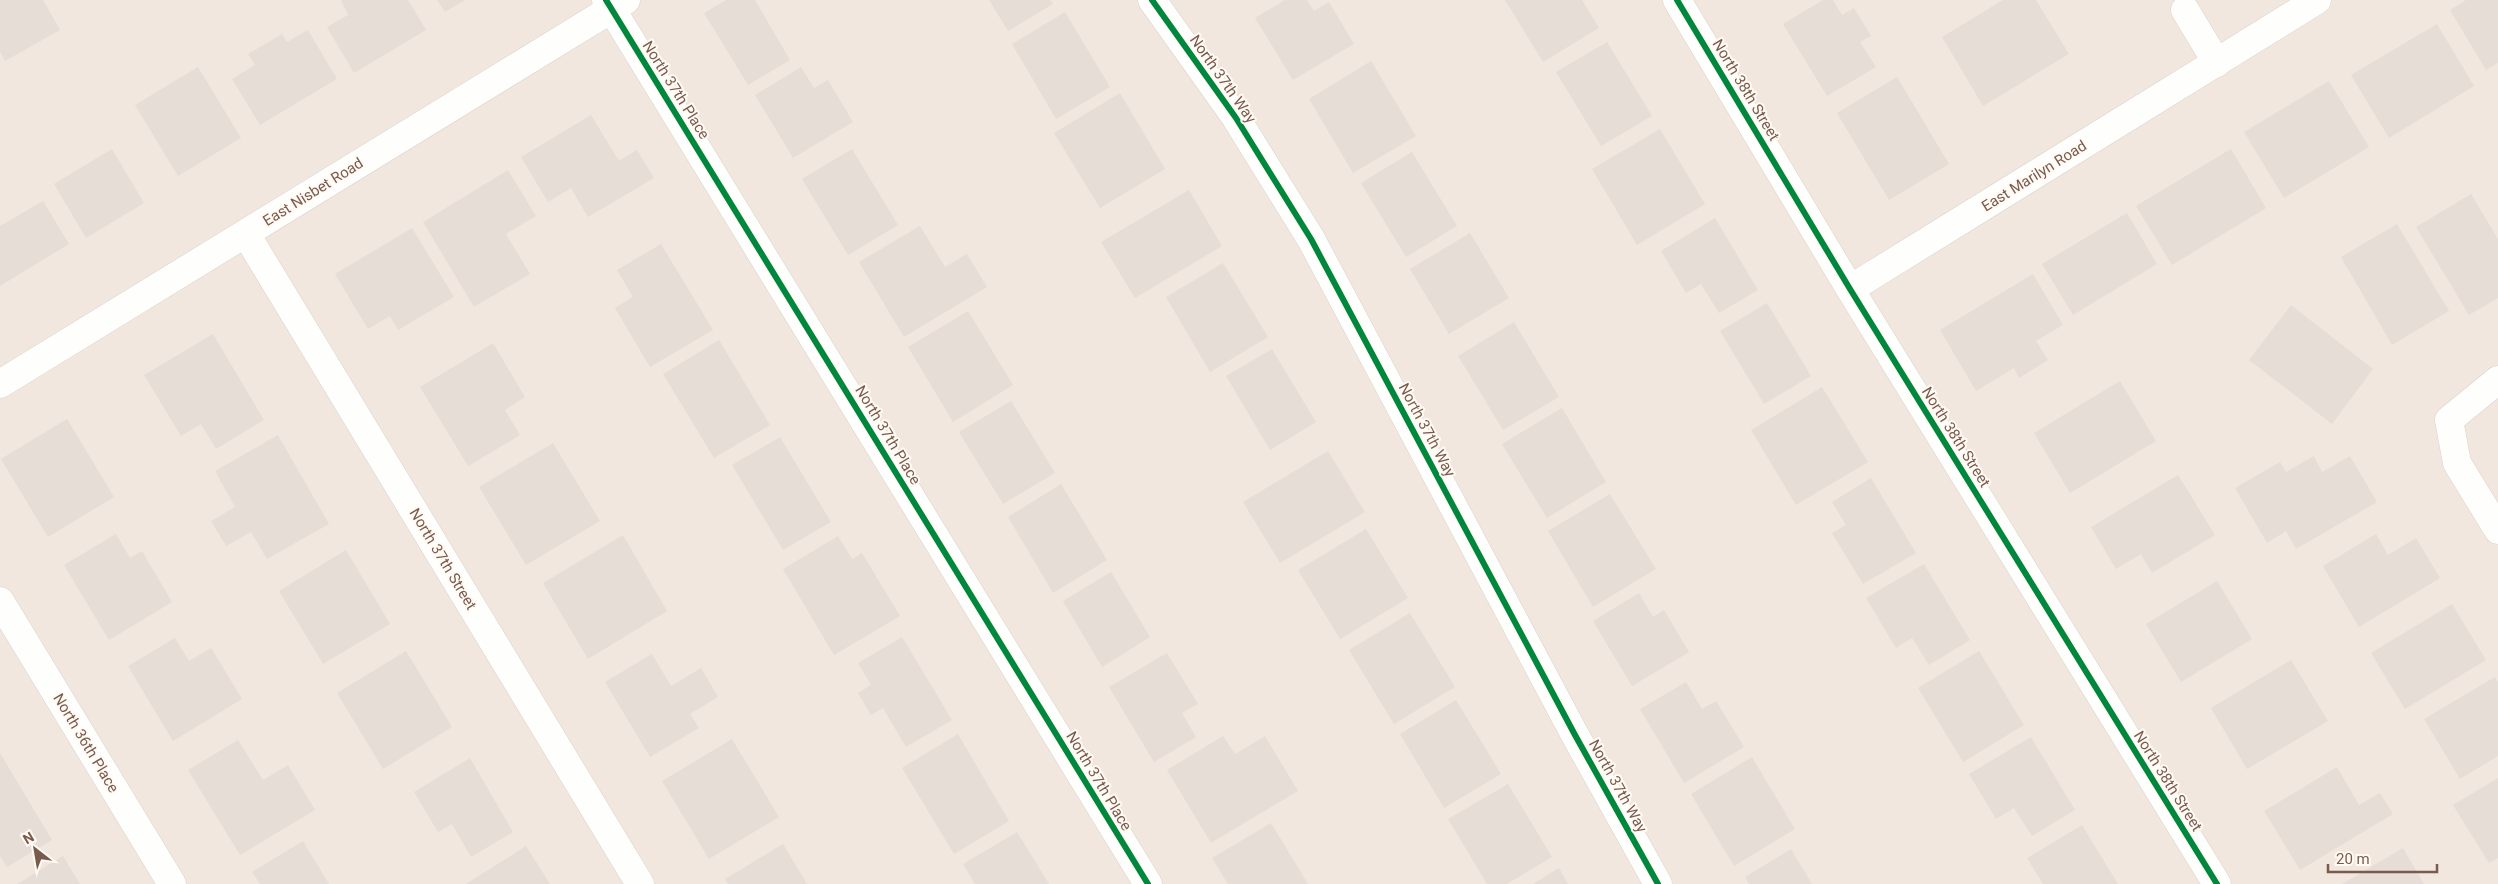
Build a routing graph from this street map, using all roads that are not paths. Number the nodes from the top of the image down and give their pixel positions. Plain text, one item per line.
1 (1152, 0) edge
2 (1677, 0) edge
3 (2317, 0) edge
4 (614, 3) edge
5 (2185, 10) dead end
6 (2217, 63) junction
7 (246, 234) junction
8 (1850, 290) junction
9 (2498, 380) edge
10 (0, 384) edge
11 (2498, 530) edge
12 (0, 601) edge
13 (172, 884) edge
14 (640, 884) edge
15 (1148, 884) edge
16 (1658, 884) edge
17 (2217, 884) edge

1 - 16 street, North 37th Way
2 - 8 street, North 38th Street
3 - 6 street, East Marilyn Road
4 - 7 street, East Nisbet Road
4 - 15 street, North 37th Place
5 - 6 street
6 - 8 street, East Marilyn Road
7 - 10 street, East Nisbet Road
7 - 14 street, North 37th Street
8 - 17 street, North 38th Street
9 - 11 street
12 - 13 street, North 36th Place

